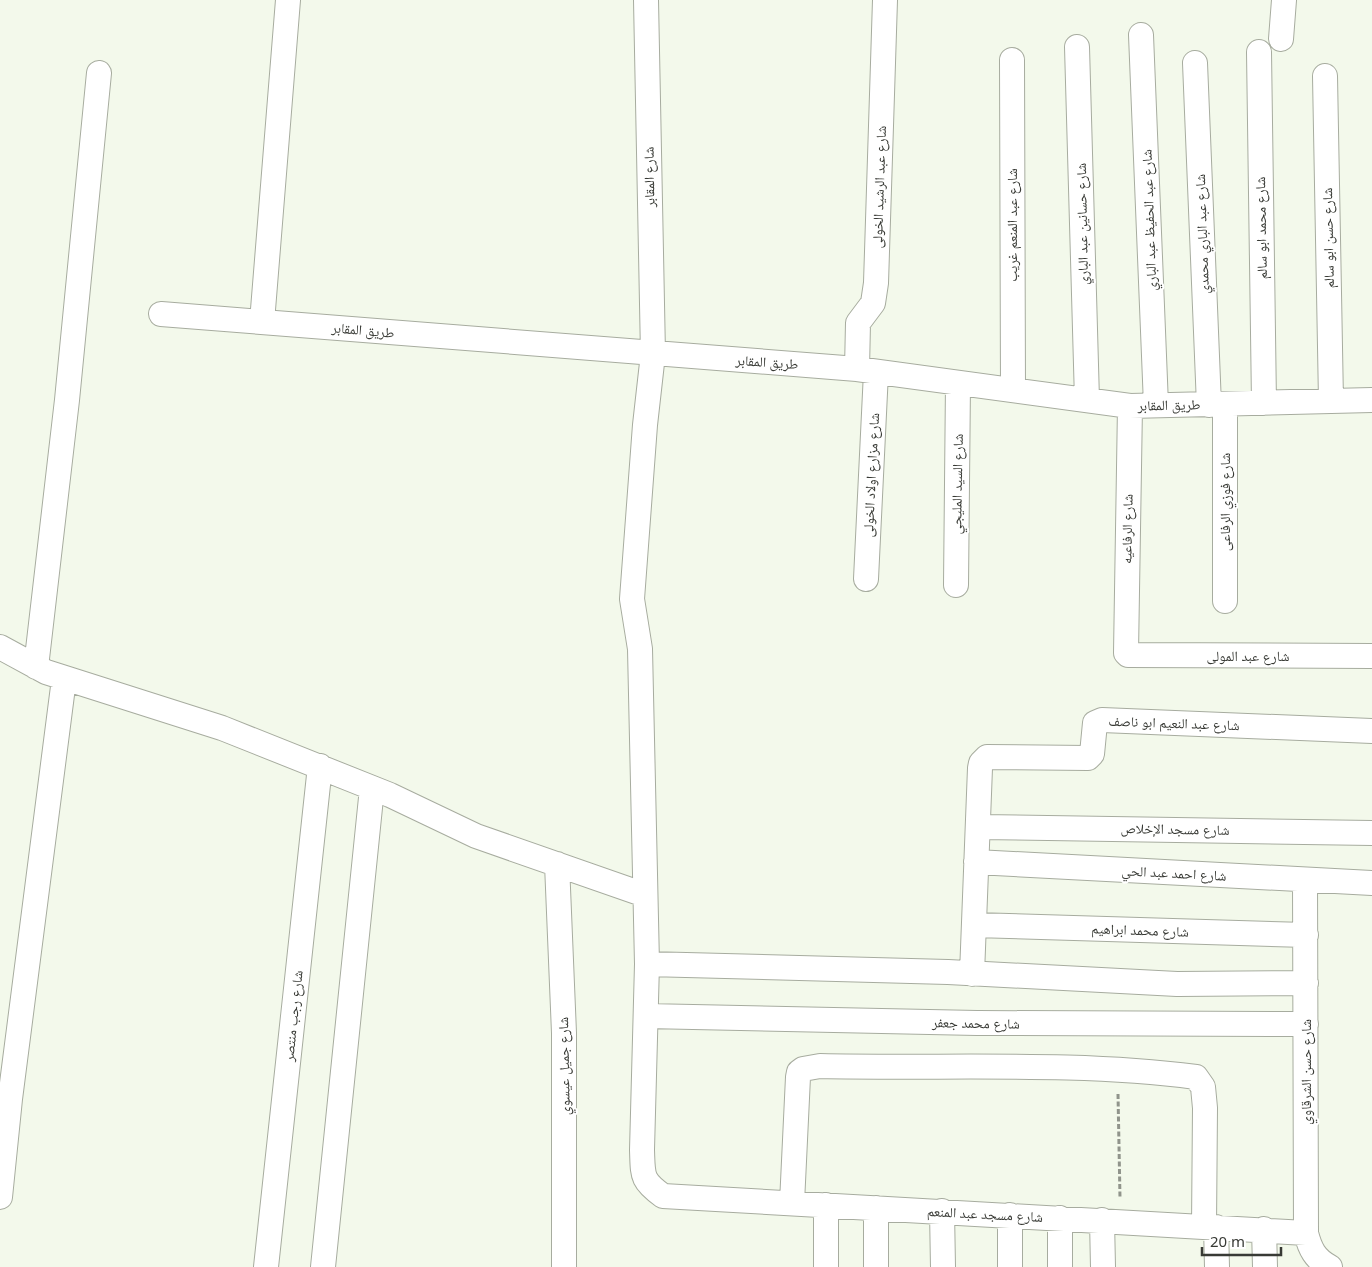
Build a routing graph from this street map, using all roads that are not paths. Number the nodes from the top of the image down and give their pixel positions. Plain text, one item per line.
1 (288, 0) edge
2 (646, 0) edge
3 (885, 0) edge
4 (1284, 0) edge
5 (1141, 35) dead end
6 (1281, 40) dead end
7 (1078, 47) dead end
8 (1259, 52) dead end
9 (1012, 60) dead end
10 (1195, 63) dead end
11 (100, 73) dead end
12 (1325, 76) dead end
13 (161, 314) dead end
14 (262, 322) junction
15 (653, 354) junction
16 (867, 370) junction
17 (958, 383) junction
18 (1013, 390) junction
19 (1087, 400) junction
20 (1372, 400) edge
21 (1331, 401) junction
22 (1217, 404) junction
23 (1264, 404) junction
24 (1156, 405) junction
25 (1130, 406) junction
26 (866, 579) dead end
27 (956, 585) dead end
28 (1225, 601) dead end
29 (0, 647) edge
30 (1126, 652) joint
31 (1372, 656) edge
32 (36, 667) junction
33 (64, 679) junction
34 (1372, 731) edge
35 (320, 766) junction
36 (372, 788) junction
37 (978, 827) junction
38 (1372, 833) edge
39 (976, 862) junction
40 (558, 864) junction
41 (1305, 880) junction
42 (1372, 883) edge
43 (645, 895) junction
44 (974, 925) junction
45 (1306, 935) junction
46 (647, 964) junction
47 (972, 974) junction
48 (1306, 983) junction
49 (646, 1016) junction
50 (1306, 1024) junction
51 (663, 1196) joint
52 (0, 1197) edge
53 (792, 1203) junction
54 (826, 1205) junction
55 (876, 1208) junction
56 (942, 1211) junction
57 (1010, 1215) junction
58 (1060, 1218) junction
59 (1111, 1221) junction
60 (1210, 1226) junction
61 (1264, 1229) junction
62 (1306, 1233) junction
63 (1323, 1265) edge
64 (266, 1267) edge
65 (323, 1267) edge
66 (564, 1267) edge
67 (826, 1267) edge
68 (876, 1267) edge
69 (943, 1267) edge
70 (1010, 1267) edge
71 (1060, 1267) edge
72 (1103, 1267) edge
73 (1217, 1267) edge
74 (1265, 1267) edge

1 - 14 street
2 - 15 street, شارع المقابر
3 - 16 street, شارع عبد الرشيد الخولى
4 - 6 street
5 - 24 street, شارع عبد الحفيظ عبد الباري
7 - 19 street, شارع حسانين عبد الباري
8 - 23 street, شارع محمد ابو سالم
9 - 18 street, شارع عبد المنعم غريب
10 - 22 street, شارع عبد الباري محمدي
11 - 32 street
12 - 21 street, شارع حسن ابو سالم
13 - 14 street, طريق المقابر
14 - 15 street, طريق المقابر
15 - 16 street, طريق المقابر
15 - 43 street, شارع المقابر
16 - 17 street, طريق المقابر
16 - 26 street, شارع مزارع اولاد الخولى
17 - 18 street, طريق المقابر
17 - 27 street, شارع السيد المليجي
18 - 19 street, طريق المقابر
19 - 25 street, طريق المقابر
20 - 21 street, طريق المقابر
21 - 23 street, طريق المقابر
22 - 23 street, طريق المقابر
22 - 24 street, طريق المقابر
22 - 28 street, شارع فوزي الرفاعى
24 - 25 street, طريق المقابر
25 - 30 street, شارع الرفاعيه
29 - 32 street
30 - 31 street, شارع عبد المولى
32 - 33 street
33 - 35 street
33 - 52 street
34 - 37 street, شارع عبد النعيم ابو ناصف
35 - 36 street
35 - 64 street, شارع رجب منتصر
36 - 40 street
36 - 65 street
37 - 38 street, شارع مسجد الإخلاص
37 - 39 street, شارع عبد النعيم ابو ناصف
39 - 41 street, شارع احمد عبد الحي
39 - 44 street, شارع عبد النعيم ابو ناصف
40 - 43 street
40 - 66 street, شارع جميل عيسوي
41 - 42 street, شارع احمد عبد الحي
41 - 45 street, شارع حسن الشرقاوي
43 - 46 street, شارع المقابر
44 - 45 street, شارع محمد ابراهيم
44 - 47 street, شارع عبد النعيم ابو ناصف
45 - 48 street, شارع حسن الشرقاوي
46 - 47 street
46 - 49 street, شارع المقابر
47 - 48 street
48 - 50 street, شارع حسن الشرقاوي
49 - 50 street, شارع محمد جعفر
49 - 51 street, شارع المقابر
50 - 62 street, شارع حسن الشرقاوي
51 - 53 street, شارع مسجد عبد المنعم
53 - 54 street, شارع مسجد عبد المنعم
53 - 60 street
54 - 55 street, شارع مسجد عبد المنعم
54 - 67 street
55 - 56 street, شارع مسجد عبد المنعم
55 - 68 street
56 - 57 street, شارع مسجد عبد المنعم
56 - 69 street
57 - 58 street, شارع مسجد عبد المنعم
57 - 70 street
58 - 59 street, شارع مسجد عبد المنعم
58 - 71 street
59 - 60 street, شارع مسجد عبد المنعم
59 - 72 street
60 - 61 street, شارع مسجد عبد المنعم
60 - 73 street
61 - 62 street, شارع مسجد عبد المنعم
61 - 74 street
62 - 63 street, شارع حسن الشرقاوي

